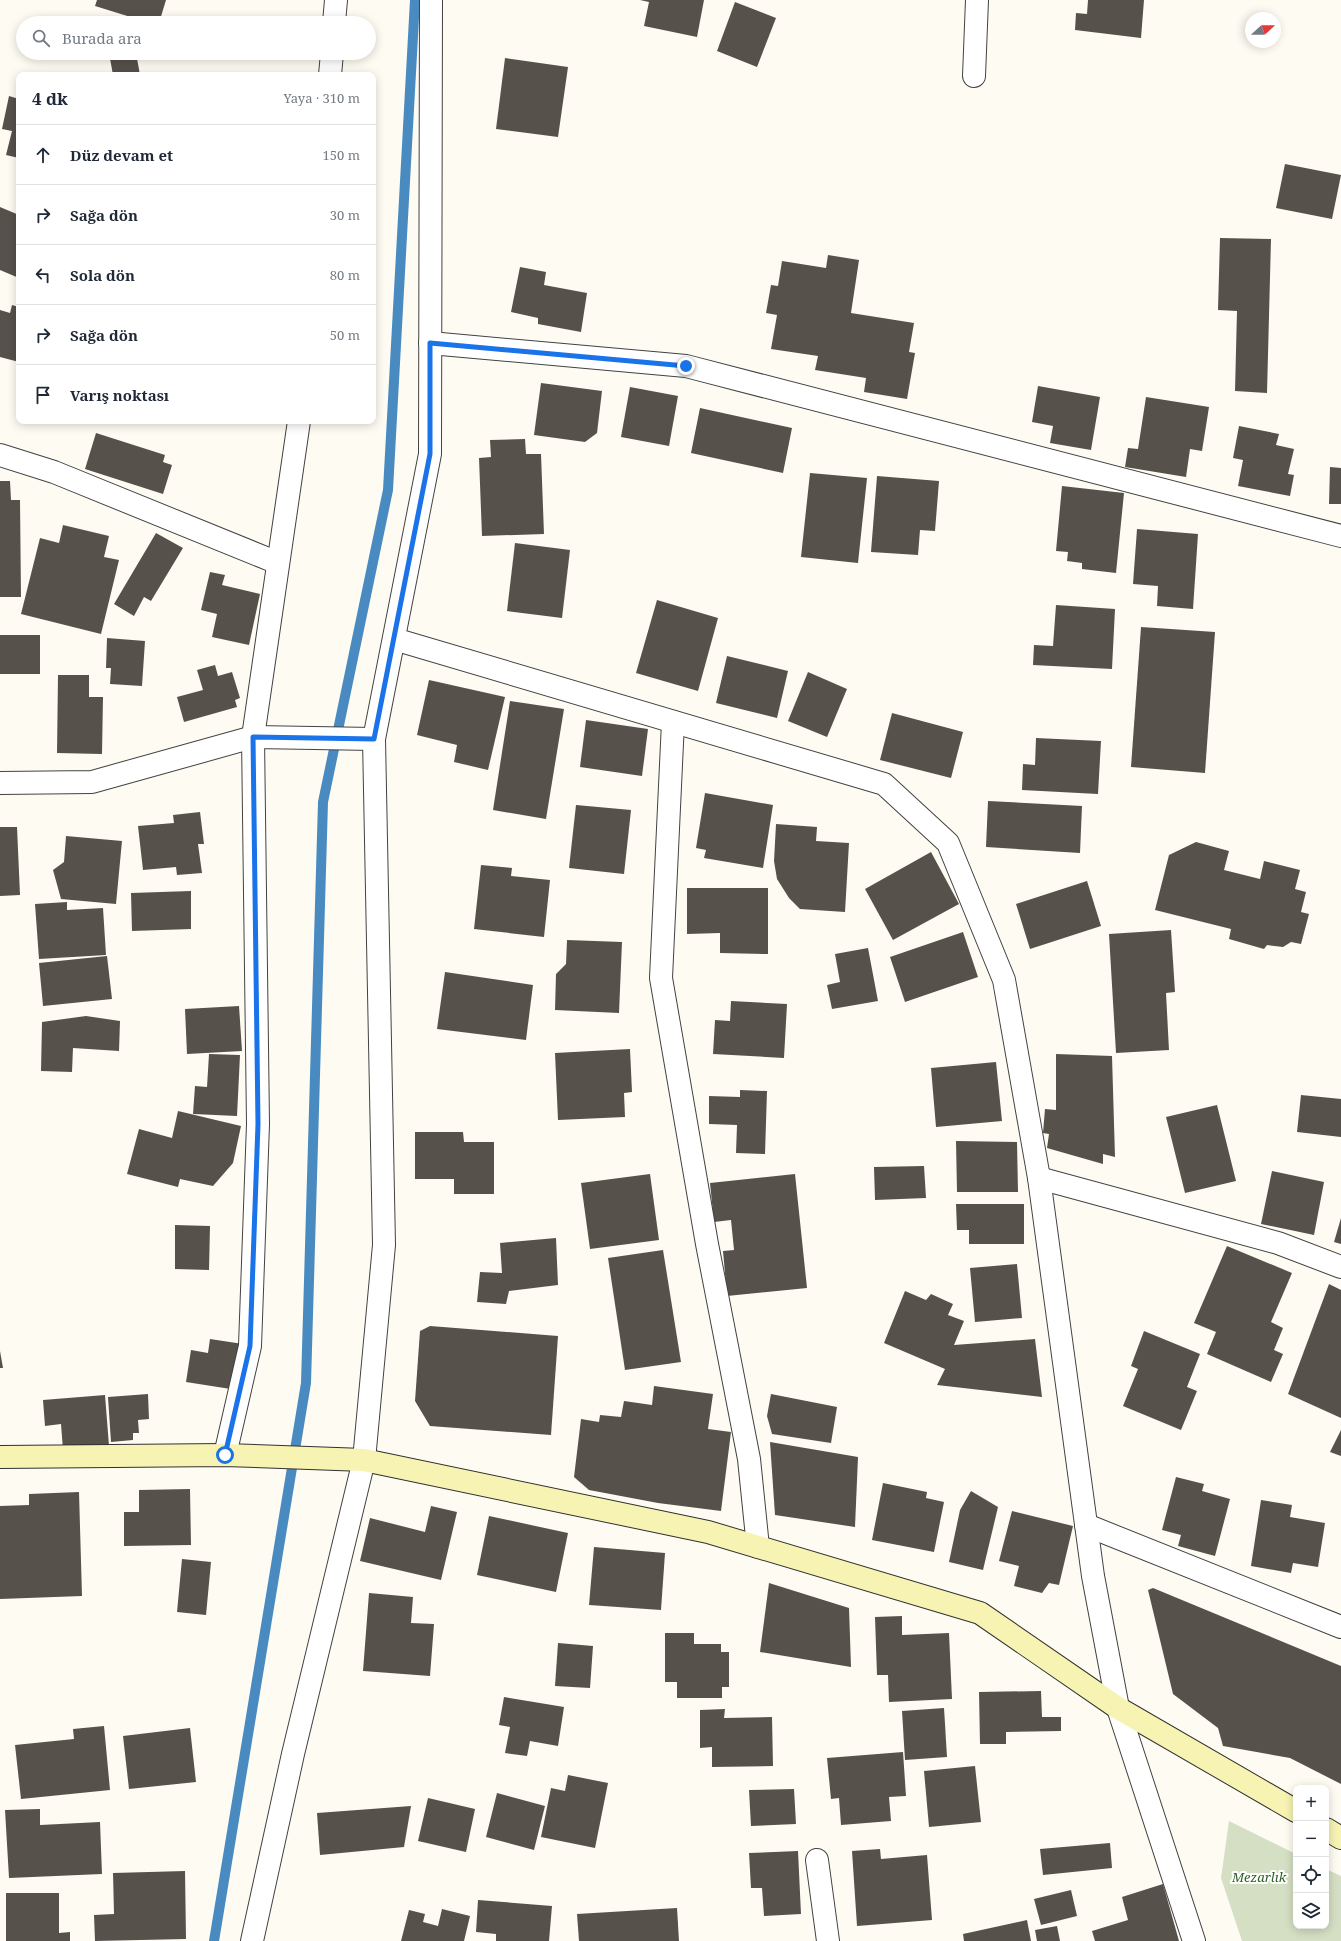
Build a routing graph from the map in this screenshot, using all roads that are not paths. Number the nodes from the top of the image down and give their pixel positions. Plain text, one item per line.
1 (336, 0) edge
2 (431, 0) edge
3 (977, 0) edge
4 (335, 16) edge
5 (331, 60) edge
6 (330, 72) edge
7 (974, 76) dead end
8 (430, 343) junction
9 (299, 424) edge
10 (0, 455) edge
11 (1341, 536) edge
12 (278, 563) junction
13 (394, 639) junction
14 (674, 722) junction
15 (253, 737) junction
16 (366, 739) junction
17 (0, 783) edge
18 (1039, 1178) junction
19 (1341, 1267) edge
20 (225, 1455) junction
21 (0, 1457) edge
22 (355, 1460) junction
23 (1086, 1525) junction
24 (758, 1547) junction
25 (1341, 1627) edge
26 (1118, 1708) junction
27 (1293, 1809) edge
28 (1329, 1831) edge
29 (1341, 1838) edge
30 (817, 1860) dead end
31 (252, 1941) edge
32 (828, 1941) edge
33 (1194, 1941) edge

1 - 4 street
2 - 8 street
3 - 7 street
5 - 6 street
8 - 11 street
8 - 13 street
9 - 12 street
10 - 12 street
12 - 15 street
13 - 14 street
13 - 16 street
14 - 18 street
14 - 24 street
15 - 16 street
15 - 17 street
15 - 20 street
16 - 22 street
18 - 19 street
18 - 23 street
20 - 21 street
20 - 22 street
22 - 24 street
22 - 31 street
23 - 25 street
23 - 26 street
24 - 26 street
26 - 27 street
26 - 33 street
28 - 29 street
30 - 32 street

